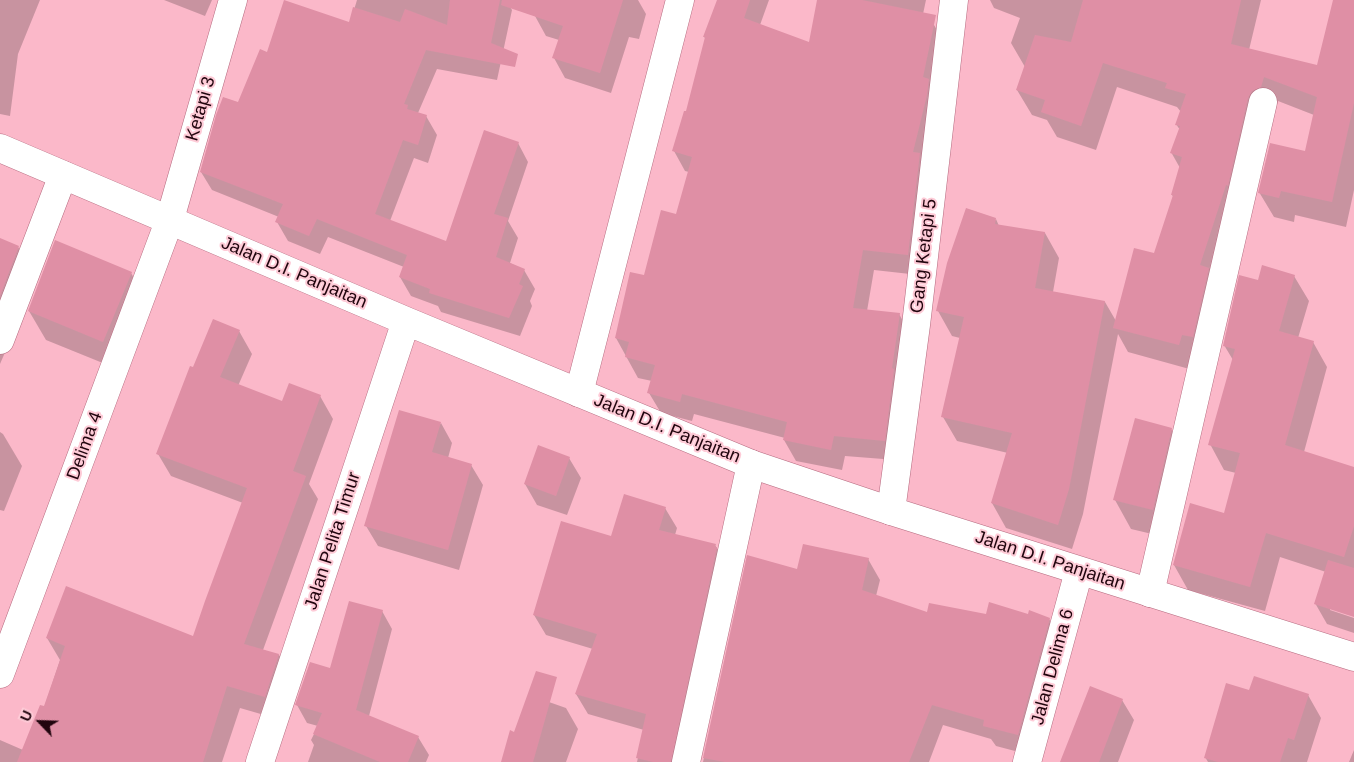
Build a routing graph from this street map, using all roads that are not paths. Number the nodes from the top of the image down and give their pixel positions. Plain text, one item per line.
1 (233, 0) edge
2 (680, 0) edge
3 (954, 0) edge
4 (1263, 102) dead end
5 (0, 148) edge
6 (63, 175) junction
7 (170, 219) junction
8 (406, 321) junction
9 (0, 340) edge
10 (579, 393) junction
11 (751, 464) junction
12 (891, 511) junction
13 (1079, 571) junction
14 (1150, 593) junction
15 (1354, 657) edge
16 (0, 674) edge
17 (260, 762) edge
18 (686, 762) edge
19 (1027, 762) edge

1 - 7 street, Ketapi 3
2 - 10 street
3 - 12 street, Gang Ketapi 5
4 - 14 street
5 - 6 street, Jalan D.I. Panjaitan
6 - 7 street, Jalan D.I. Panjaitan
6 - 9 street
7 - 8 street, Jalan D.I. Panjaitan
7 - 16 street, Delima 4
8 - 10 street, Jalan D.I. Panjaitan
8 - 17 street, Jalan Pelita Timur
10 - 11 street, Jalan D.I. Panjaitan
11 - 12 street, Jalan D.I. Panjaitan
11 - 18 street
12 - 13 street, Jalan D.I. Panjaitan
13 - 14 street, Jalan D.I. Panjaitan
13 - 19 street, Jalan Delima 6
14 - 15 street, Jalan D.I. Panjaitan

